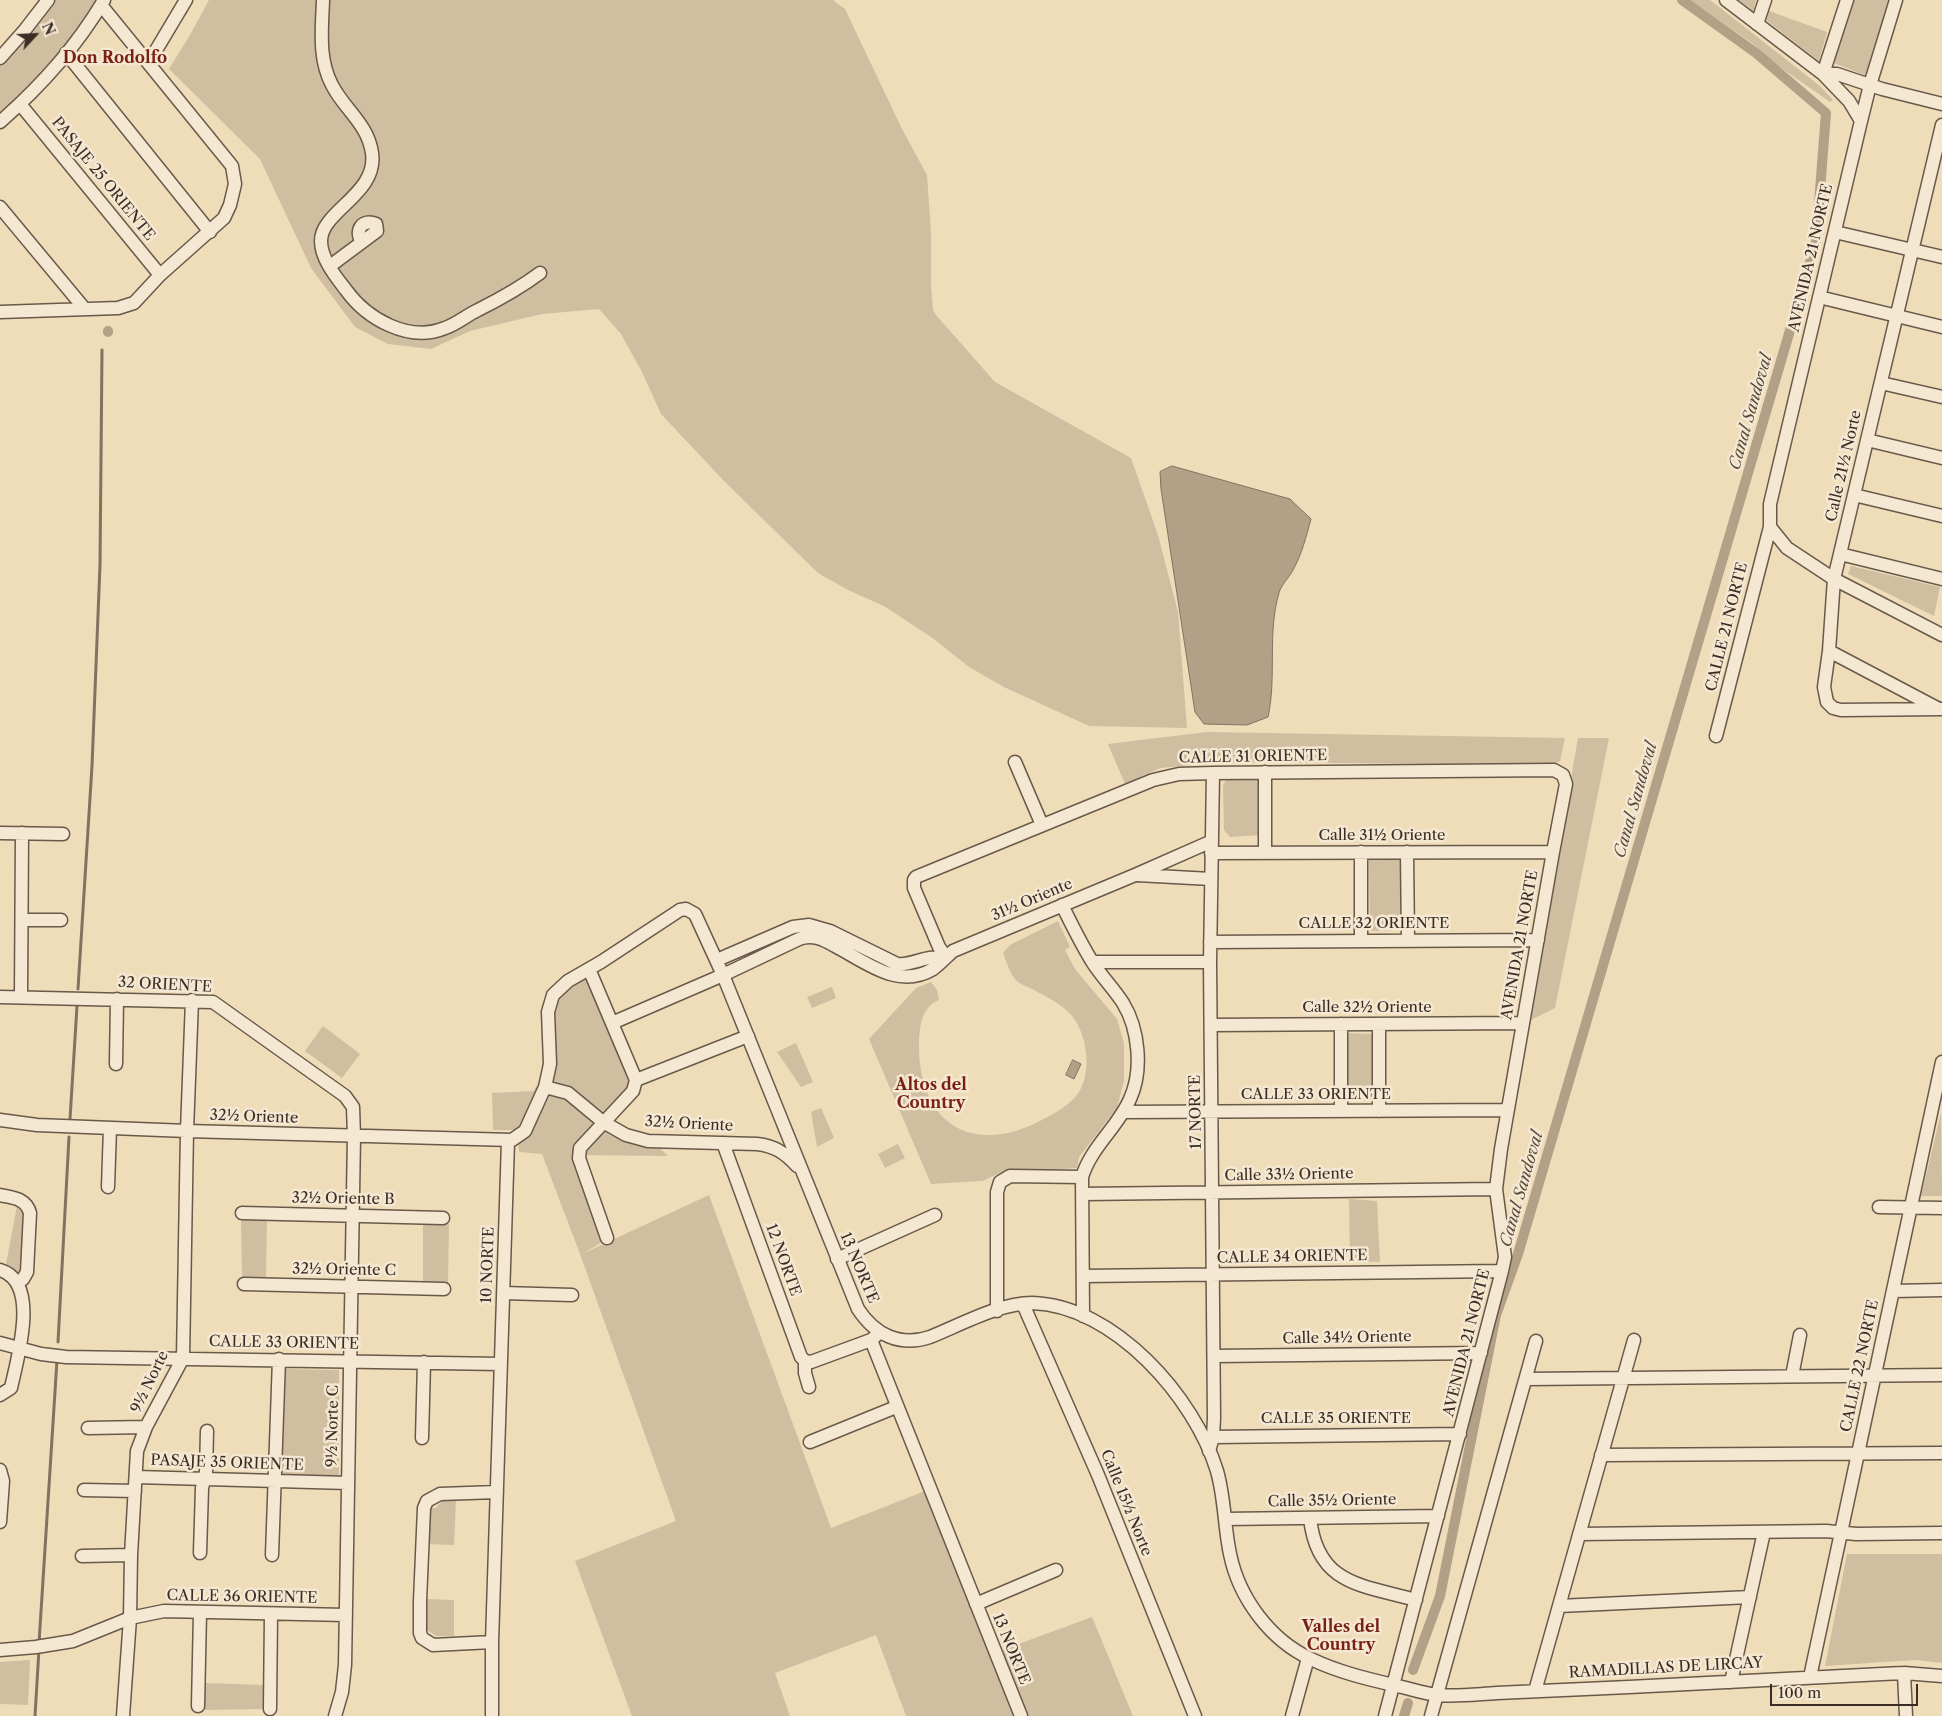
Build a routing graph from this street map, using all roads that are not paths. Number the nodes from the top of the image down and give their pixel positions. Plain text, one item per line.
1 (48, 0) edge
2 (186, 0) edge
3 (323, 0) edge
4 (1726, 0) edge
5 (1765, 0) edge
6 (1847, 0) edge
7 (1896, 0) edge
8 (103, 3) edge
9 (1757, 24) junction
10 (66, 53) junction
11 (0, 58) edge
12 (149, 62) junction
13 (1823, 74) junction
14 (1870, 85) junction
15 (20, 104) junction
16 (1942, 104) edge
17 (1861, 121) junction
18 (0, 122) edge
19 (1942, 125) edge
20 (0, 207) edge
21 (210, 232) junction
22 (1834, 232) junction
23 (362, 242) dead end
24 (1912, 250) junction
25 (1942, 257) edge
26 (330, 266) junction
27 (540, 273) dead end
28 (160, 275) junction
29 (1819, 297) junction
30 (84, 308) junction
31 (0, 312) edge
32 (1896, 316) junction
33 (1942, 327) edge
34 (1881, 383) junction
35 (1942, 397) edge
36 (1867, 440) junction
37 (1942, 458) edge
38 (1854, 495) junction
39 (1942, 516) edge
40 (1770, 526) junction
41 (1840, 554) junction
42 (1834, 578) junction
43 (1942, 579) edge
44 (1942, 635) edge
45 (1829, 650) junction
46 (1940, 709) edge
47 (1716, 736) dead end
48 (1015, 762) dead end
49 (1554, 770) joint
50 (1265, 772) junction
51 (1214, 773) junction
52 (1042, 825) junction
53 (0, 833) edge
54 (22, 833) junction
55 (63, 834) dead end
56 (1211, 847) junction
57 (1361, 852) junction
58 (1407, 852) junction
59 (1553, 852) junction
60 (1265, 853) junction
61 (1135, 875) junction
62 (1211, 879) junction
63 (1062, 905) junction
64 (22, 920) junction
65 (61, 920) dead end
66 (812, 931) junction
67 (1538, 940) junction
68 (1361, 941) junction
69 (1408, 941) junction
70 (1210, 942) junction
71 (945, 958) junction
72 (717, 960) junction
73 (1093, 962) junction
74 (1210, 962) junction
75 (589, 968) junction
76 (723, 975) junction
77 (0, 996) edge
78 (21, 996) junction
79 (118, 998) junction
80 (192, 1000) junction
81 (612, 1023) junction
82 (1523, 1023) junction
83 (1341, 1024) junction
84 (1379, 1024) junction
85 (1211, 1025) junction
86 (748, 1036) junction
87 (1942, 1062) edge
88 (116, 1064) dead end
89 (636, 1080) junction
90 (545, 1087) junction
91 (1938, 1099) edge
92 (1508, 1110) junction
93 (1341, 1111) junction
94 (1379, 1111) junction
95 (1124, 1112) junction
96 (1212, 1112) junction
97 (0, 1120) edge
98 (603, 1122) junction
99 (110, 1128) junction
100 (187, 1131) junction
101 (354, 1136) junction
102 (508, 1141) junction
103 (723, 1143) junction
104 (804, 1176) junction
105 (1082, 1176) junction
106 (108, 1187) dead end
107 (1496, 1189) junction
108 (1213, 1193) junction
109 (1082, 1194) junction
110 (0, 1195) edge
111 (1879, 1207) dead end
112 (1911, 1208) junction
113 (1942, 1208) edge
114 (242, 1213) dead end
115 (935, 1215) dead end
116 (353, 1216) junction
117 (443, 1218) dead end
118 (607, 1238) dead end
119 (838, 1259) junction
120 (0, 1270) edge
121 (1502, 1271) junction
122 (1213, 1274) junction
123 (1083, 1276) junction
124 (17, 1283) junction
125 (244, 1284) dead end
126 (352, 1287) junction
127 (444, 1289) dead end
128 (1893, 1290) junction
129 (1942, 1290) edge
130 (503, 1294) junction
131 (572, 1295) dead end
132 (1023, 1304) junction
133 (997, 1311) junction
134 (1083, 1316) junction
135 (1800, 1335) dead end
136 (875, 1337) junction
137 (1634, 1340) dead end
138 (1536, 1341) dead end
139 (0, 1344) edge
140 (19, 1349) junction
141 (1481, 1353) junction
142 (1214, 1356) junction
143 (182, 1358) junction
144 (279, 1359) junction
145 (350, 1360) junction
146 (805, 1361) junction
147 (424, 1362) junction
148 (501, 1364) junction
149 (1875, 1375) junction
150 (1942, 1375) edge
151 (1792, 1376) junction
152 (1623, 1377) junction
153 (1526, 1379) junction
154 (809, 1387) dead end
155 (3, 1393) edge
156 (896, 1407) junction
157 (146, 1427) junction
158 (88, 1428) dead end
159 (207, 1432) dead end
160 (1460, 1434) junction
161 (1213, 1437) junction
162 (422, 1438) dead end
163 (810, 1442) dead end
164 (1209, 1450) junction
165 (1858, 1452) junction
166 (1942, 1453) edge
167 (1601, 1456) junction
168 (0, 1470) edge
169 (136, 1477) junction
170 (204, 1479) junction
171 (275, 1481) junction
172 (348, 1483) junction
173 (84, 1490) dead end
174 (135, 1491) junction
175 (496, 1492) junction
176 (1438, 1516) junction
177 (1310, 1518) junction
178 (1226, 1519) junction
179 (0, 1522) edge
180 (1764, 1532) junction
181 (1841, 1533) junction
182 (1942, 1533) edge
183 (1579, 1534) junction
184 (200, 1553) dead end
185 (272, 1554) dead end
186 (131, 1555) junction
187 (82, 1556) dead end
188 (1056, 1570) dead end
189 (1750, 1597) junction
190 (1416, 1600) junction
191 (976, 1604) junction
192 (1559, 1606) junction
193 (200, 1612) junction
194 (271, 1614) junction
195 (346, 1616) junction
196 (130, 1618) junction
197 (492, 1642) junction
198 (0, 1650) edge
199 (1308, 1658) junction
200 (1904, 1673) junction
201 (1942, 1676) edge
202 (1810, 1677) junction
203 (1731, 1682) junction
204 (1394, 1685) junction
205 (1535, 1691) junction
206 (1437, 1695) junction
207 (198, 1706) dead end
208 (270, 1709) dead end
209 (124, 1716) edge
210 (335, 1716) edge
211 (492, 1716) edge
212 (1021, 1716) edge
213 (1195, 1716) edge
214 (1292, 1716) edge
215 (1385, 1716) edge
216 (1431, 1716) edge
217 (1906, 1716) edge

1 - 11 street
2 - 12 street
3 - 26 street
4 - 9 street
5 - 9 street
6 - 13 street
7 - 14 street, AVENIDA 21 NORTE
8 - 10 street
8 - 12 street
9 - 13 street
10 - 15 street
10 - 21 street
12 - 21 street
13 - 14 street
13 - 17 street
14 - 16 street
14 - 17 street, AVENIDA 21 NORTE
15 - 18 street
15 - 28 street, PASAJE 25 ORIENTE
17 - 22 street, AVENIDA 21 NORTE
19 - 24 street, Calle 21½ Norte
20 - 30 street
21 - 28 street
22 - 24 street
22 - 29 street, AVENIDA 21 NORTE
23 - 26 street
24 - 25 street
24 - 32 street, Calle 21½ Norte
26 - 27 street
28 - 30 street
29 - 32 street
29 - 40 street, AVENIDA 21 NORTE
30 - 31 street
32 - 33 street
32 - 34 street, Calle 21½ Norte
34 - 35 street
34 - 36 street, Calle 21½ Norte
36 - 37 street
36 - 38 street, Calle 21½ Norte
38 - 39 street
38 - 41 street, Calle 21½ Norte
40 - 42 street
40 - 47 street, CALLE 21 NORTE
41 - 42 street, Calle 21½ Norte
41 - 43 street
42 - 44 street
42 - 45 street, Calle 21½ Norte
45 - 46 street
45 - 46 street, Calle 21½ Norte
48 - 52 street
49 - 50 street, CALLE 31 ORIENTE
49 - 59 street, AVENIDA 21 NORTE
50 - 51 street, CALLE 31 ORIENTE
50 - 60 street
51 - 52 street, CALLE 31 ORIENTE
51 - 56 street, 17 NORTE
52 - 71 street, CALLE 31 ORIENTE
53 - 54 street
54 - 55 street
54 - 64 street
56 - 60 street, Calle 31½ Oriente
56 - 61 street, 31½ Oriente
56 - 62 street, 17 NORTE
57 - 58 street, Calle 31½ Oriente
57 - 60 street, Calle 31½ Oriente
57 - 68 street
58 - 59 street, Calle 31½ Oriente
58 - 69 street
59 - 67 street, AVENIDA 21 NORTE
61 - 62 street, 31½ Oriente
61 - 63 street, 31½ Oriente
62 - 70 street, 17 NORTE
63 - 71 street, 31½ Oriente
63 - 73 street
64 - 65 street
64 - 78 street
66 - 71 street, 31½ Oriente
66 - 72 street
66 - 76 street
67 - 69 street, CALLE 32 ORIENTE
67 - 82 street, AVENIDA 21 NORTE
68 - 69 street, CALLE 32 ORIENTE
68 - 70 street, CALLE 32 ORIENTE
70 - 74 street, 17 NORTE
72 - 75 street, 13 NORTE
72 - 76 street, 13 NORTE
73 - 74 street
73 - 95 street
74 - 85 street, 17 NORTE
75 - 81 street
75 - 90 street
76 - 81 street
76 - 86 street, 13 NORTE
77 - 78 street, 32 ORIENTE
78 - 79 street, 32 ORIENTE
79 - 80 street, 32 ORIENTE
79 - 88 street
80 - 100 street, 9½ Norte
80 - 101 street, 32 ORIENTE
81 - 89 street
82 - 84 street, Calle 32½ Oriente
82 - 92 street, AVENIDA 21 NORTE
83 - 84 street, Calle 32½ Oriente
83 - 85 street, Calle 32½ Oriente
83 - 93 street
84 - 94 street
85 - 96 street, 17 NORTE
86 - 89 street
86 - 104 street, 13 NORTE
87 - 91 street, CALLE 22 NORTE
89 - 98 street
90 - 98 street, 32½ Oriente
90 - 102 street
91 - 112 street, CALLE 22 NORTE
92 - 94 street, CALLE 33 ORIENTE
92 - 107 street, AVENIDA 21 NORTE
93 - 94 street, CALLE 33 ORIENTE
93 - 96 street, CALLE 33 ORIENTE
95 - 96 street, CALLE 33 ORIENTE
95 - 105 street
96 - 108 street, 17 NORTE
97 - 99 street, 32½ Oriente
98 - 103 street, 32½ Oriente
98 - 118 street
99 - 100 street, 32½ Oriente
99 - 106 street
100 - 101 street, 32½ Oriente
100 - 143 street, 9½ Norte
101 - 102 street, 32½ Oriente
101 - 116 street, 9½ Norte C
102 - 130 street, 10 NORTE
103 - 104 street, 32½ Oriente
103 - 146 street, 12 NORTE
104 - 119 street, 13 NORTE
105 - 109 street
105 - 133 street
107 - 108 street, Calle 33½ Oriente
107 - 121 street, AVENIDA 21 NORTE
108 - 109 street, Calle 33½ Oriente
108 - 122 street, 17 NORTE
109 - 123 street
110 - 124 street
111 - 112 street
112 - 113 street
112 - 128 street, CALLE 22 NORTE
114 - 116 street, 32½ Oriente B
115 - 119 street
116 - 117 street, 32½ Oriente B
116 - 126 street, 9½ Norte C
119 - 136 street, 13 NORTE
120 - 124 street
121 - 122 street, CALLE 34 ORIENTE
121 - 141 street, AVENIDA 21 NORTE
122 - 123 street, CALLE 34 ORIENTE
122 - 142 street, 17 NORTE
123 - 134 street
124 - 140 street
125 - 126 street, 32½ Oriente C
126 - 127 street, 32½ Oriente C
126 - 145 street, 9½ Norte C
128 - 129 street
128 - 149 street, CALLE 22 NORTE
130 - 131 street
130 - 148 street, 10 NORTE
132 - 133 street, RAMADILLAS DE LIRCAY
132 - 134 street, RAMADILLAS DE LIRCAY
132 - 213 street, Calle 15½ Norte
133 - 136 street, RAMADILLAS DE LIRCAY
134 - 164 street, RAMADILLAS DE LIRCAY
135 - 151 street
136 - 146 street
136 - 156 street, 13 NORTE
137 - 152 street
138 - 153 street
139 - 140 street
140 - 143 street, CALLE 33 ORIENTE
140 - 155 street
141 - 142 street, Calle 34½ Oriente
141 - 160 street, AVENIDA 21 NORTE
142 - 161 street, 17 NORTE
143 - 144 street, CALLE 33 ORIENTE
143 - 157 street, 9½ Norte
144 - 145 street, CALLE 33 ORIENTE
144 - 171 street
145 - 147 street, CALLE 33 ORIENTE
145 - 172 street, 9½ Norte C
146 - 154 street, 12 NORTE
147 - 148 street, CALLE 33 ORIENTE
147 - 162 street
148 - 175 street, 10 NORTE
149 - 150 street
149 - 151 street
149 - 165 street, CALLE 22 NORTE
151 - 152 street
152 - 153 street
152 - 167 street
153 - 206 street
156 - 163 street
156 - 191 street, 13 NORTE
157 - 158 street
157 - 169 street, 9½ Norte
159 - 170 street
160 - 161 street, CALLE 35 ORIENTE
160 - 176 street, AVENIDA 21 NORTE
161 - 164 street, 17 NORTE
164 - 178 street, RAMADILLAS DE LIRCAY
165 - 166 street
165 - 167 street
165 - 181 street, CALLE 22 NORTE
167 - 183 street
168 - 179 street
169 - 170 street, PASAJE 35 ORIENTE
169 - 174 street, 9½ Norte
170 - 171 street, PASAJE 35 ORIENTE
170 - 184 street
171 - 172 street, PASAJE 35 ORIENTE
171 - 185 street
172 - 195 street, 9½ Norte C
173 - 174 street
174 - 186 street, 9½ Norte
175 - 197 street, 10 NORTE
175 - 197 street
176 - 177 street, Calle 35½ Oriente
176 - 190 street, AVENIDA 21 NORTE
177 - 178 street, Calle 35½ Oriente
177 - 190 street
178 - 199 street, RAMADILLAS DE LIRCAY
180 - 181 street
180 - 183 street
180 - 189 street
181 - 182 street
181 - 202 street, CALLE 22 NORTE
183 - 192 street
186 - 187 street
186 - 196 street, 9½ Norte
188 - 191 street
189 - 192 street
189 - 203 street
190 - 204 street, AVENIDA 21 NORTE
191 - 212 street, 13 NORTE
192 - 205 street
193 - 194 street, CALLE 36 ORIENTE
193 - 196 street, CALLE 36 ORIENTE
193 - 207 street
194 - 195 street, CALLE 36 ORIENTE
194 - 208 street
195 - 210 street, 9½ Norte C
196 - 198 street, CALLE 36 ORIENTE
196 - 209 street, 9½ Norte
197 - 211 street, 10 NORTE
199 - 204 street, RAMADILLAS DE LIRCAY
199 - 214 street
200 - 201 street, RAMADILLAS DE LIRCAY
200 - 202 street, RAMADILLAS DE LIRCAY
200 - 217 street
202 - 203 street, RAMADILLAS DE LIRCAY
203 - 205 street, RAMADILLAS DE LIRCAY
204 - 206 street, RAMADILLAS DE LIRCAY
204 - 215 street, AVENIDA 21 NORTE
205 - 206 street, RAMADILLAS DE LIRCAY
206 - 216 street

